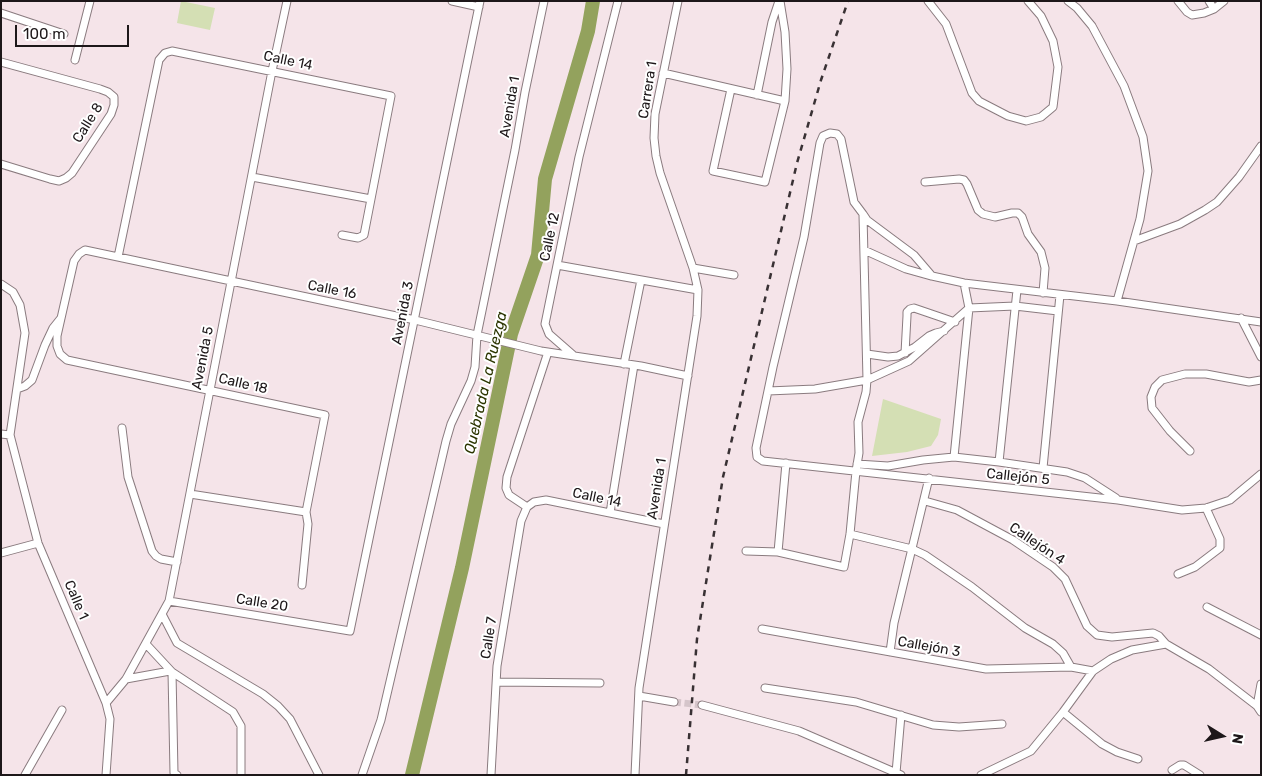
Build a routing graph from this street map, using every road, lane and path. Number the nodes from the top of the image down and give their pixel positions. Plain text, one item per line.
1 (90, 1) edge
2 (287, 1) edge
3 (452, 1) edge
4 (544, 1) edge
5 (618, 1) edge
6 (678, 1) edge
7 (780, 1) edge
8 (928, 1) edge
9 (1028, 1) edge
10 (1068, 1) edge
11 (1178, 1) edge
12 (1209, 1) edge
13 (1224, 1) edge
14 (479, 4) edge
15 (1214, 8) junction
16 (1, 13) edge
17 (64, 34) dead end
18 (75, 60) dead end
19 (1, 62) edge
20 (272, 70) junction
21 (663, 73) junction
22 (732, 89) junction
23 (757, 95) junction
24 (784, 100) junction
25 (1261, 146) edge
26 (1, 164) edge
27 (252, 177) junction
28 (925, 182) dead end
29 (371, 199) junction
30 (672, 212) joint
31 (863, 214) junction
32 (342, 235) dead end
33 (1134, 241) junction
34 (864, 250) junction
35 (118, 257) junction
36 (557, 265) junction
37 (693, 268) junction
38 (734, 275) dead end
39 (932, 276) junction
40 (641, 280) junction
41 (231, 282) junction
42 (964, 283) junction
43 (1, 284) edge
44 (698, 290) junction
45 (1018, 290) junction
46 (1044, 293) junction
47 (1060, 295) junction
48 (1117, 301) junction
49 (1015, 306) junction
50 (969, 308) junction
51 (1058, 311) junction
52 (62, 316) junction
53 (1241, 318) junction
54 (415, 320) junction
55 (955, 322) junction
56 (1261, 322) edge
57 (477, 335) junction
58 (926, 343) junction
59 (545, 351) junction
60 (867, 354) junction
61 (902, 355) junction
62 (573, 356) junction
63 (1261, 357) edge
64 (624, 364) junction
65 (634, 365) junction
66 (898, 366) junction
67 (688, 376) junction
68 (867, 380) junction
69 (1261, 380) edge
70 (17, 389) junction
71 (210, 389) junction
72 (768, 391) junction
73 (122, 428) dead end
74 (1, 434) edge
75 (10, 435) junction
76 (1190, 451) dead end
77 (954, 457) junction
78 (999, 462) junction
79 (786, 463) junction
80 (856, 467) junction
81 (1043, 468) junction
82 (1261, 474) edge
83 (929, 478) junction
84 (190, 494) junction
85 (1118, 500) junction
86 (924, 501) junction
87 (526, 507) junction
88 (1206, 508) junction
89 (306, 512) junction
90 (610, 513) junction
91 (664, 524) junction
92 (850, 534) junction
93 (38, 543) junction
94 (912, 550) junction
95 (746, 551) dead end
96 (778, 552) junction
97 (1, 553) edge
98 (176, 562) junction
99 (1178, 574) dead end
100 (302, 585) dead end
101 (169, 600) junction
102 (1207, 607) dead end
103 (162, 614) junction
104 (350, 630) joint
105 (762, 630) dead end
106 (1261, 635) edge
107 (146, 644) junction
108 (1166, 644) junction
109 (890, 652) junction
110 (1071, 667) junction
111 (1094, 670) junction
112 (171, 672) junction
113 (126, 679) junction
114 (497, 682) junction
115 (600, 683) dead end
116 (1261, 684) edge
117 (765, 688) dead end
118 (639, 696) junction
119 (674, 702) tunnel mouth
120 (106, 704) junction
121 (702, 705) tunnel mouth
122 (1259, 709) edge
123 (62, 710) dead end
124 (1063, 712) junction
125 (901, 714) junction
126 (1002, 724) dead end
127 (1138, 759) dead end
128 (1172, 770) dead end
129 (898, 774) edge
130 (25, 775) edge
131 (106, 775) edge
132 (177, 775) edge
133 (240, 775) edge
134 (320, 775) edge
135 (362, 775) edge
136 (491, 775) edge
137 (635, 775) edge
138 (981, 775) edge
139 (1200, 775) edge

1 - 18 street
2 - 20 street, Avenida 5
3 - 14 street
4 - 57 street, Avenida 1
5 - 36 street, Calle 12
6 - 21 street, Carrera 1
7 - 23 street
7 - 24 street
8 - 9 street
10 - 33 street
11 - 15 street
12 - 15 street
13 - 15 street
14 - 54 street, Avenida 3
16 - 17 street
19 - 26 street, Calle 8
20 - 27 street, Avenida 5
20 - 29 street, Calle 14
20 - 35 street, Calle 14
21 - 22 street
21 - 30 street, Carrera 1
22 - 23 street
22 - 24 street
23 - 24 street
25 - 33 street
27 - 29 street
27 - 41 street, Avenida 5
28 - 46 street
29 - 32 street
30 - 37 street, Avenida 1
31 - 34 street
31 - 39 street
31 - 72 street
33 - 48 street
34 - 39 street
34 - 60 street
35 - 41 street, Calle 16
35 - 52 street, Calle 16
36 - 40 street
36 - 62 street, Calle 12
37 - 38 street
37 - 44 street, Avenida 1
39 - 42 street
40 - 44 street
40 - 64 street
41 - 54 street, Calle 16
41 - 71 street, Avenida 5
42 - 45 street
42 - 50 street
43 - 70 street, Calle 1
44 - 67 street, Avenida 1
45 - 46 street
45 - 49 street
46 - 47 street
47 - 48 street
47 - 51 street
48 - 53 street
49 - 50 street
49 - 51 street
49 - 78 street
50 - 55 street
50 - 77 street
51 - 81 street
52 - 70 street
52 - 71 street, Calle 18
53 - 56 street
53 - 63 street
54 - 57 street, Calle 16
54 - 104 street, Avenida 3
55 - 58 street
55 - 61 street
57 - 59 street, Calle 16
57 - 135 street, Avenida 1
58 - 61 street
58 - 66 street
59 - 62 street, Calle 16
59 - 87 street
60 - 61 street
60 - 68 street
61 - 66 street
62 - 64 street
64 - 65 street
65 - 67 street
65 - 90 street
66 - 68 street
67 - 91 street, Avenida 1
68 - 72 street
68 - 80 street
69 - 76 street
70 - 75 street, Calle 1
71 - 84 street, Avenida 5
71 - 89 street, Calle 18
72 - 79 street, Callejón 5
73 - 98 street
74 - 75 street
75 - 93 street, Calle 1
77 - 78 street
77 - 80 street
78 - 81 street
79 - 80 street, Callejón 5
79 - 96 street
80 - 83 street, Callejón 5
80 - 92 street
81 - 85 street
82 - 88 street, Callejón 5
83 - 85 street, Callejón 5
83 - 86 street
84 - 89 street
84 - 98 street, Avenida 5
85 - 88 street, Callejón 5
86 - 94 street
86 - 108 street, Callejón 4
87 - 90 street, Calle 14
87 - 114 street, Calle 7
88 - 99 street
89 - 100 street
90 - 91 street, Calle 14
91 - 118 street, Avenida 1
92 - 94 street
92 - 96 street
93 - 97 street
93 - 120 street, Calle 1
94 - 109 street
94 - 110 street
95 - 96 street
98 - 101 street, Avenida 5
101 - 103 street, Avenida 5
101 - 104 street, Calle 20
102 - 106 street
103 - 107 street, Avenida 5
103 - 134 street
105 - 109 street, Callejón 3
107 - 112 street
107 - 113 street, Avenida 5
108 - 111 street
108 - 122 street, Callejón 4
109 - 110 street, Callejón 3
110 - 111 street, Callejón 3
111 - 124 street
112 - 113 street
112 - 132 street
112 - 133 street
113 - 120 street, Avenida 5
114 - 115 street
114 - 136 street, Calle 7
116 - 122 street
117 - 125 street
118 - 119 street
118 - 137 street, Avenida 1
120 - 131 street, Calle 1
121 - 129 street
123 - 130 street
124 - 127 street
124 - 138 street
125 - 126 street
125 - 129 street
128 - 139 street

